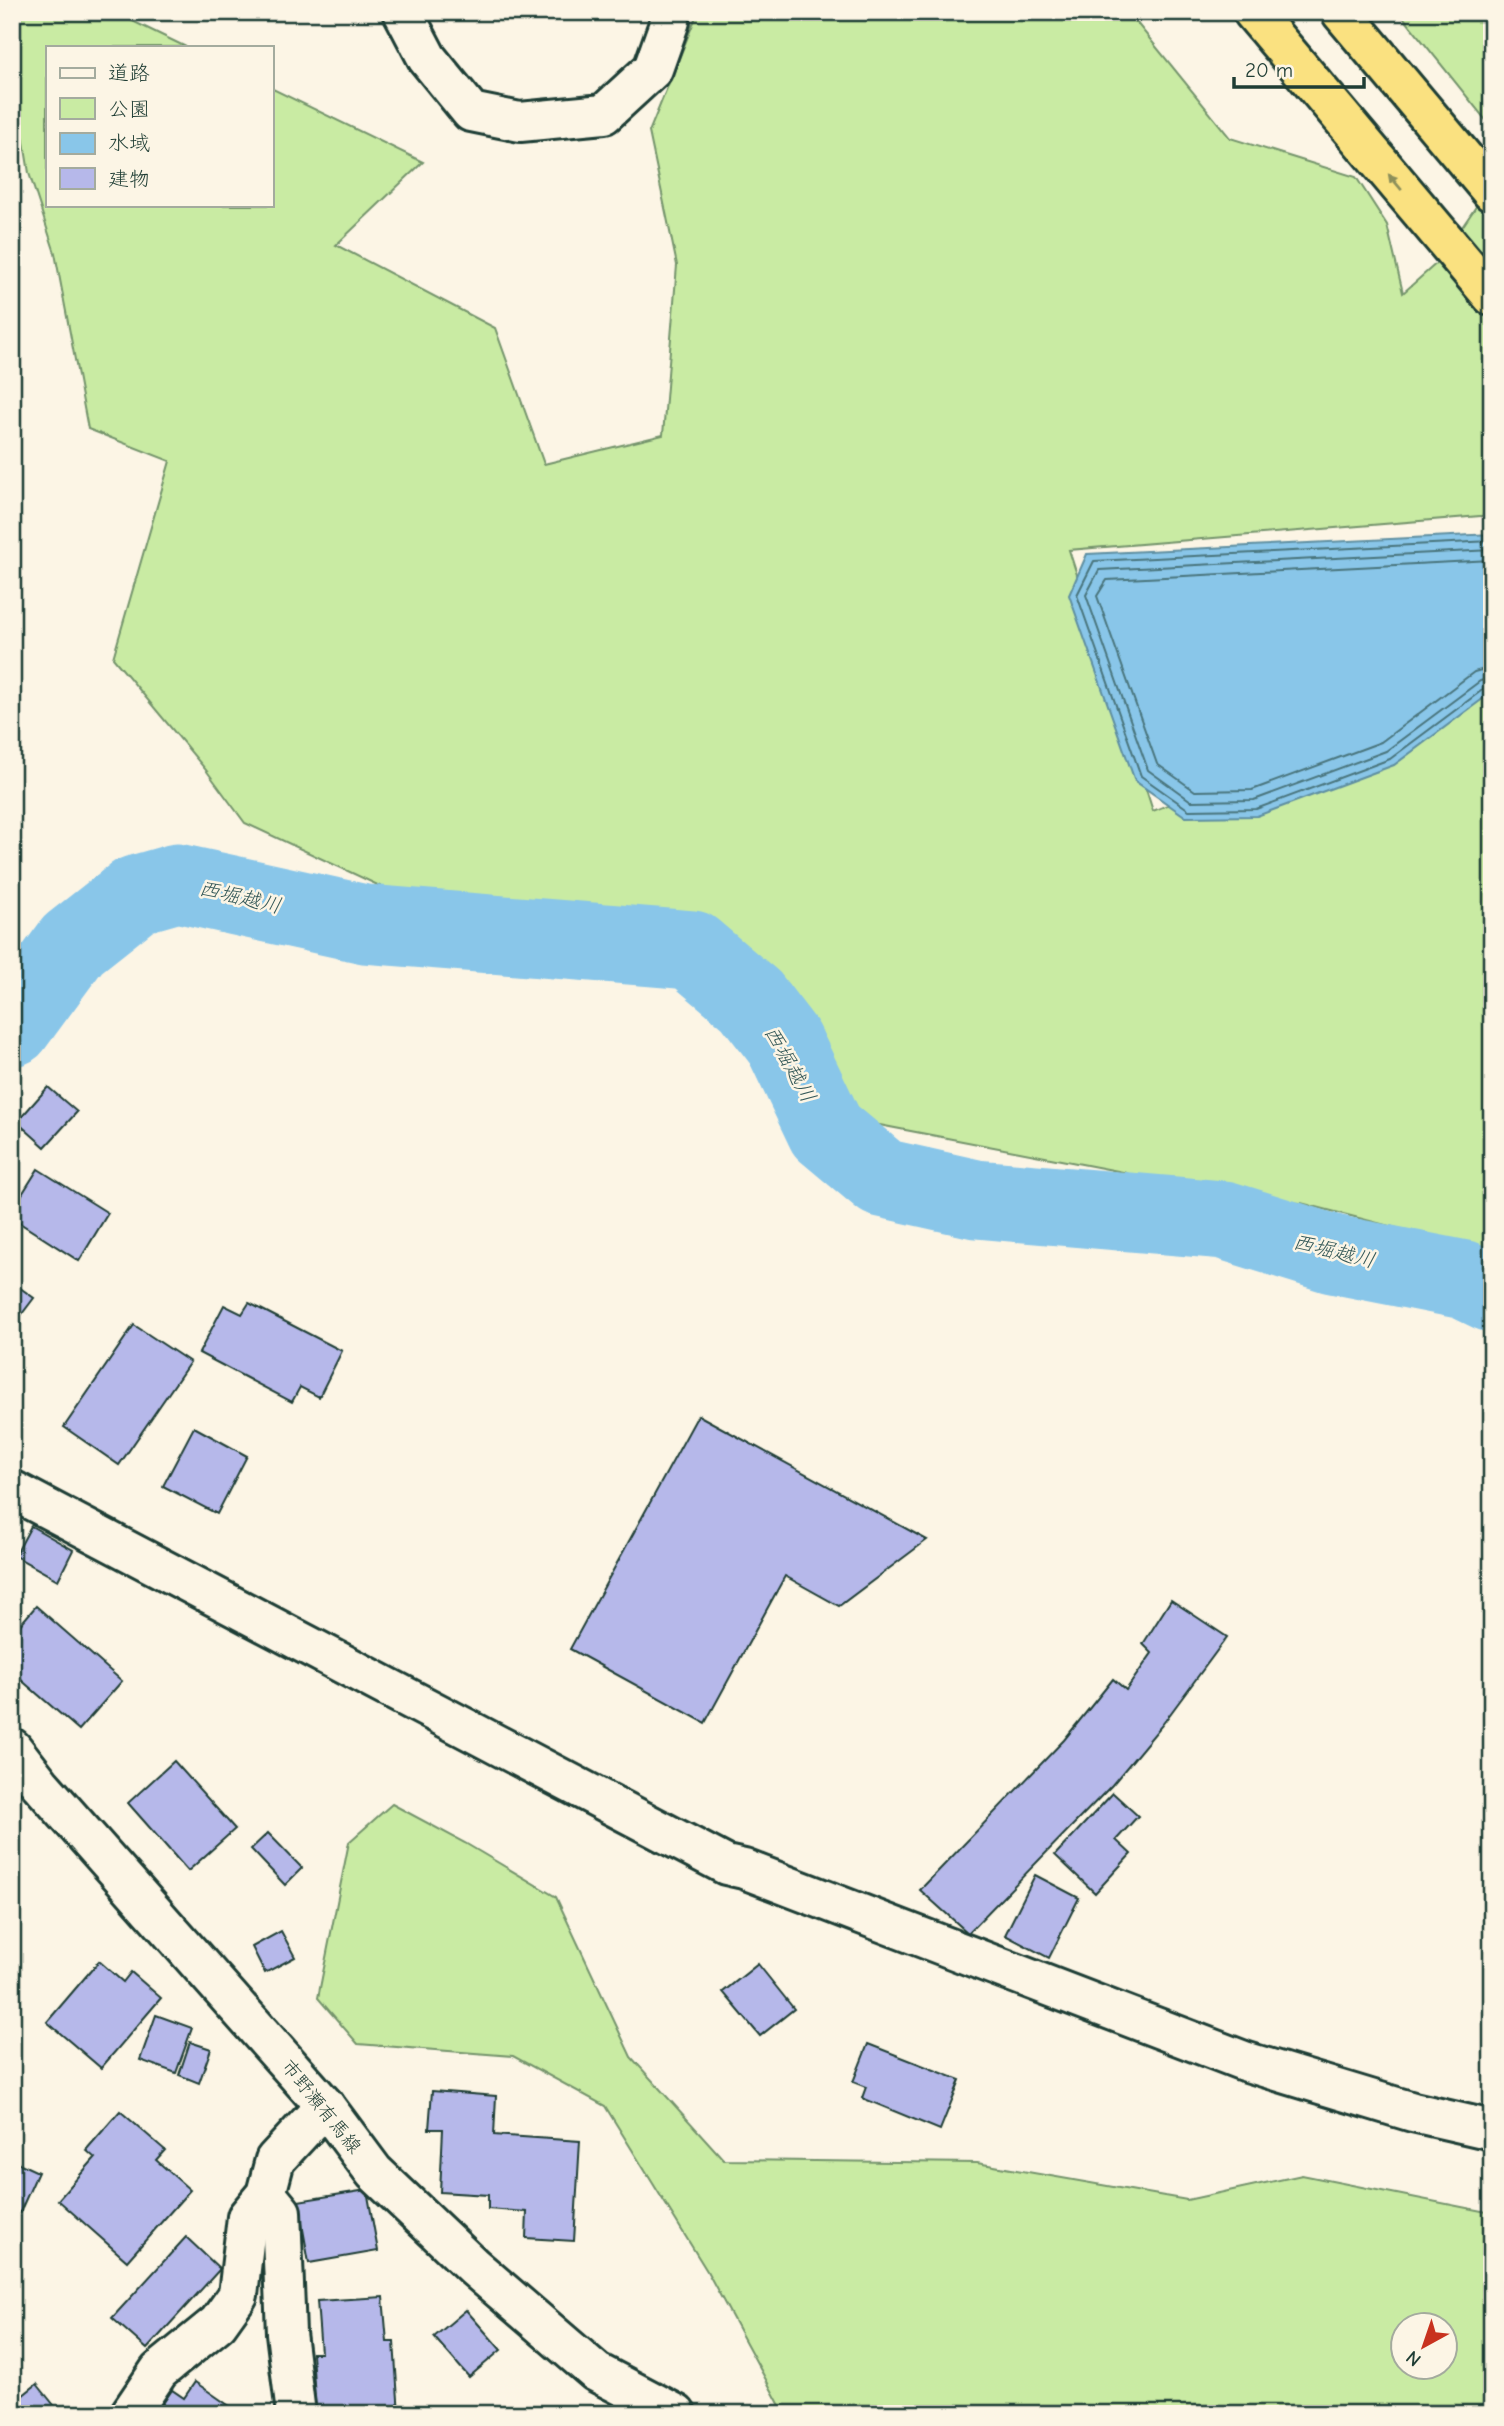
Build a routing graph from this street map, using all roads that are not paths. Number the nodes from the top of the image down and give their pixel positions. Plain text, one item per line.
1 (403, 12) edge
2 (669, 12) edge
3 (1253, 12) edge
4 (1341, 12) edge
5 (1488, 187) edge
6 (1492, 296) edge
7 (12, 1490) edge
8 (12, 1748) edge
9 (325, 2106) junction
10 (1492, 2130) edge
11 (266, 2194) junction
12 (130, 2414) edge
13 (296, 2414) edge
14 (676, 2414) edge

1 - 2 street
6 -> 3 highway
4 - 5 highway
7 - 10 street
8 - 9 street, 市野瀬有馬線
9 - 11 street
9 - 14 street, 市野瀬有馬線
11 - 12 street
11 - 13 street

